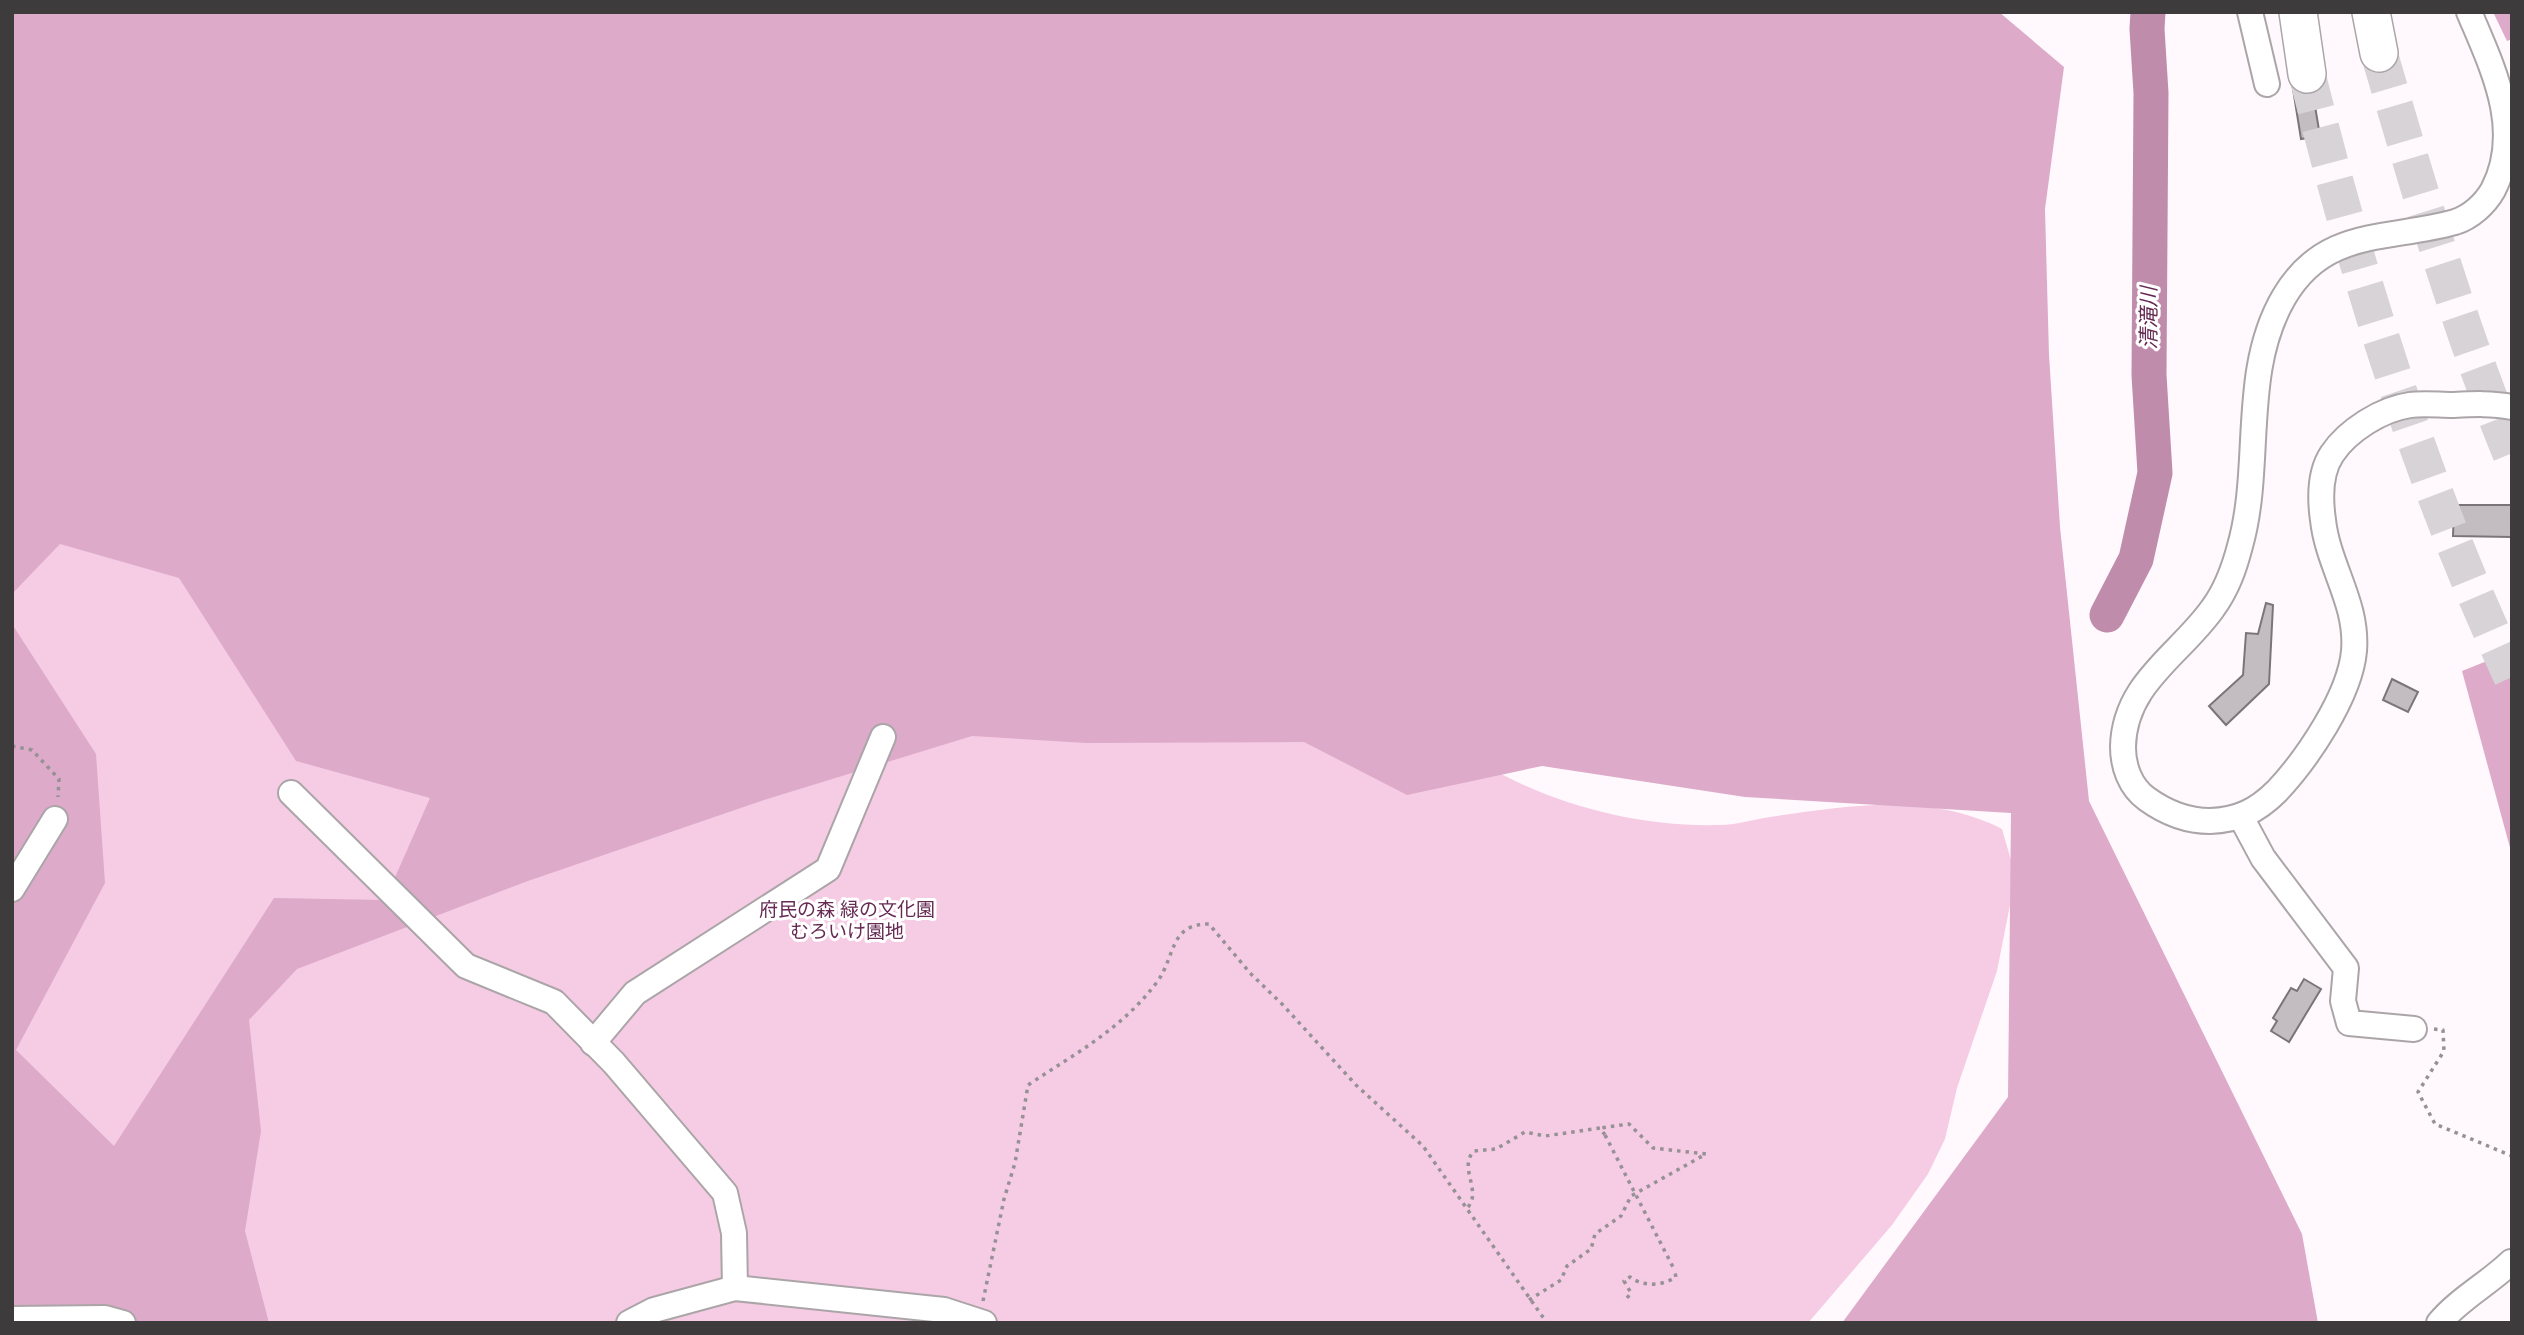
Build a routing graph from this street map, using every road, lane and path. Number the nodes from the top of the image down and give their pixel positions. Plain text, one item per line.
1 (2250, 12) edge
2 (2298, 12) edge
3 (2371, 12) edge
4 (2469, 12) edge
5 (2379, 53) tunnel mouth
6 (2307, 74) tunnel mouth
7 (2267, 83) dead end
8 (2508, 107) edge
9 (2512, 407) edge
10 (883, 737) dead end
11 (12, 746) edge
12 (291, 793) dead end
13 (2241, 817) junction
14 (55, 819) joint
15 (12, 889) edge
16 (2414, 1029) joint
17 (593, 1043) junction
18 (1600, 1128) junction
19 (2512, 1156) edge
20 (1468, 1207) junction
21 (2511, 1262) edge
22 (735, 1288) junction
23 (1628, 1298) dead end
24 (1529, 1300) junction
25 (12, 1320) edge
26 (981, 1322) edge
27 (123, 1323) edge
28 (629, 1323) edge
29 (1547, 1323) edge
30 (2439, 1323) edge

1 - 7 street
2 - 6 highway
3 - 5 highway
4 - 8 street
8 - 13 street
9 - 13 street
10 - 17 street
11 - 14 path
12 - 17 street
13 - 16 street
14 - 15 street
16 - 19 path
17 - 22 street
18 - 20 path
18 - 23 path, bridge
18 - 24 path
20 - 24 path
20 - 26 path
21 - 30 street
22 - 26 street
22 - 28 street
24 - 29 path
25 - 27 street

